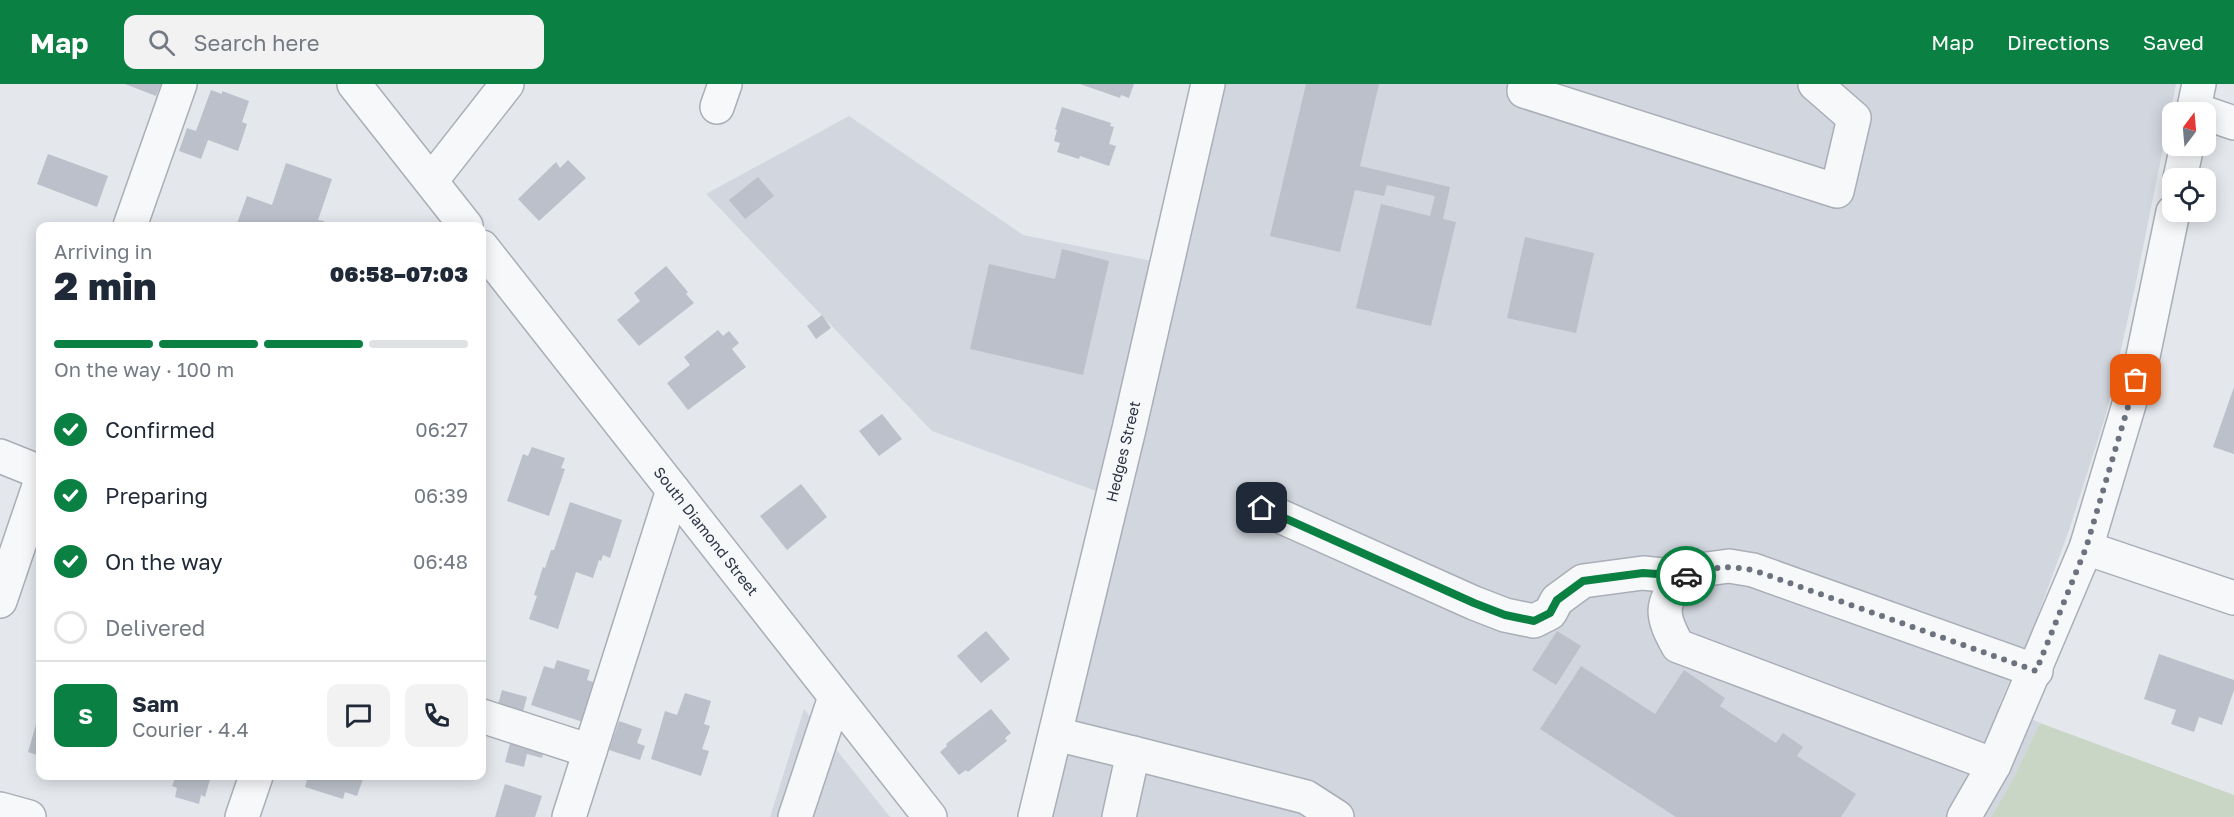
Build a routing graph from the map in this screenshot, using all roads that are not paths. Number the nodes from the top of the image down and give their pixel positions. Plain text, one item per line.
1 (180, 84) edge
2 (354, 84) edge
3 (507, 84) edge
4 (1208, 84) edge
5 (1525, 84) edge
6 (1815, 84) edge
7 (2216, 114) edge
8 (2234, 123) edge
9 (431, 182) junction
10 (131, 222) edge
11 (456, 222) edge
12 (2171, 222) edge
13 (486, 252) edge
14 (0, 456) edge
15 (36, 470) edge
16 (673, 490) junction
17 (36, 495) edge
18 (1262, 508) dead end
19 (2086, 548) junction
20 (1683, 577) junction
21 (2234, 598) edge
22 (0, 600) edge
23 (2036, 671) junction
24 (836, 697) junction
25 (486, 717) edge
26 (1056, 734) junction
27 (590, 751) junction
28 (1133, 753) junction
29 (1994, 765) junction
30 (255, 780) edge
31 (0, 809) edge
32 (29, 817) edge
33 (242, 817) edge
34 (569, 817) edge
35 (795, 817) edge
36 (930, 817) edge
37 (1035, 817) edge
38 (1119, 817) edge
39 (1337, 817) edge
40 (1964, 817) edge

1 - 10 street
2 - 9 street
3 - 9 street
4 - 26 street, Hedges Street
5 - 6 street
7 - 8 street
9 - 11 street
12 - 19 street
13 - 16 street, South Diamond Street
14 - 15 street
16 - 24 street, South Diamond Street
16 - 27 street
17 - 22 street
18 - 20 street
19 - 21 street
19 - 23 street
20 - 23 street
20 - 29 street
23 - 29 street
24 - 35 street
24 - 36 street, South Diamond Street
25 - 27 street
26 - 28 street
26 - 37 street, Hedges Street
27 - 34 street
28 - 38 street
28 - 39 street
29 - 40 street
30 - 33 street
31 - 32 street

